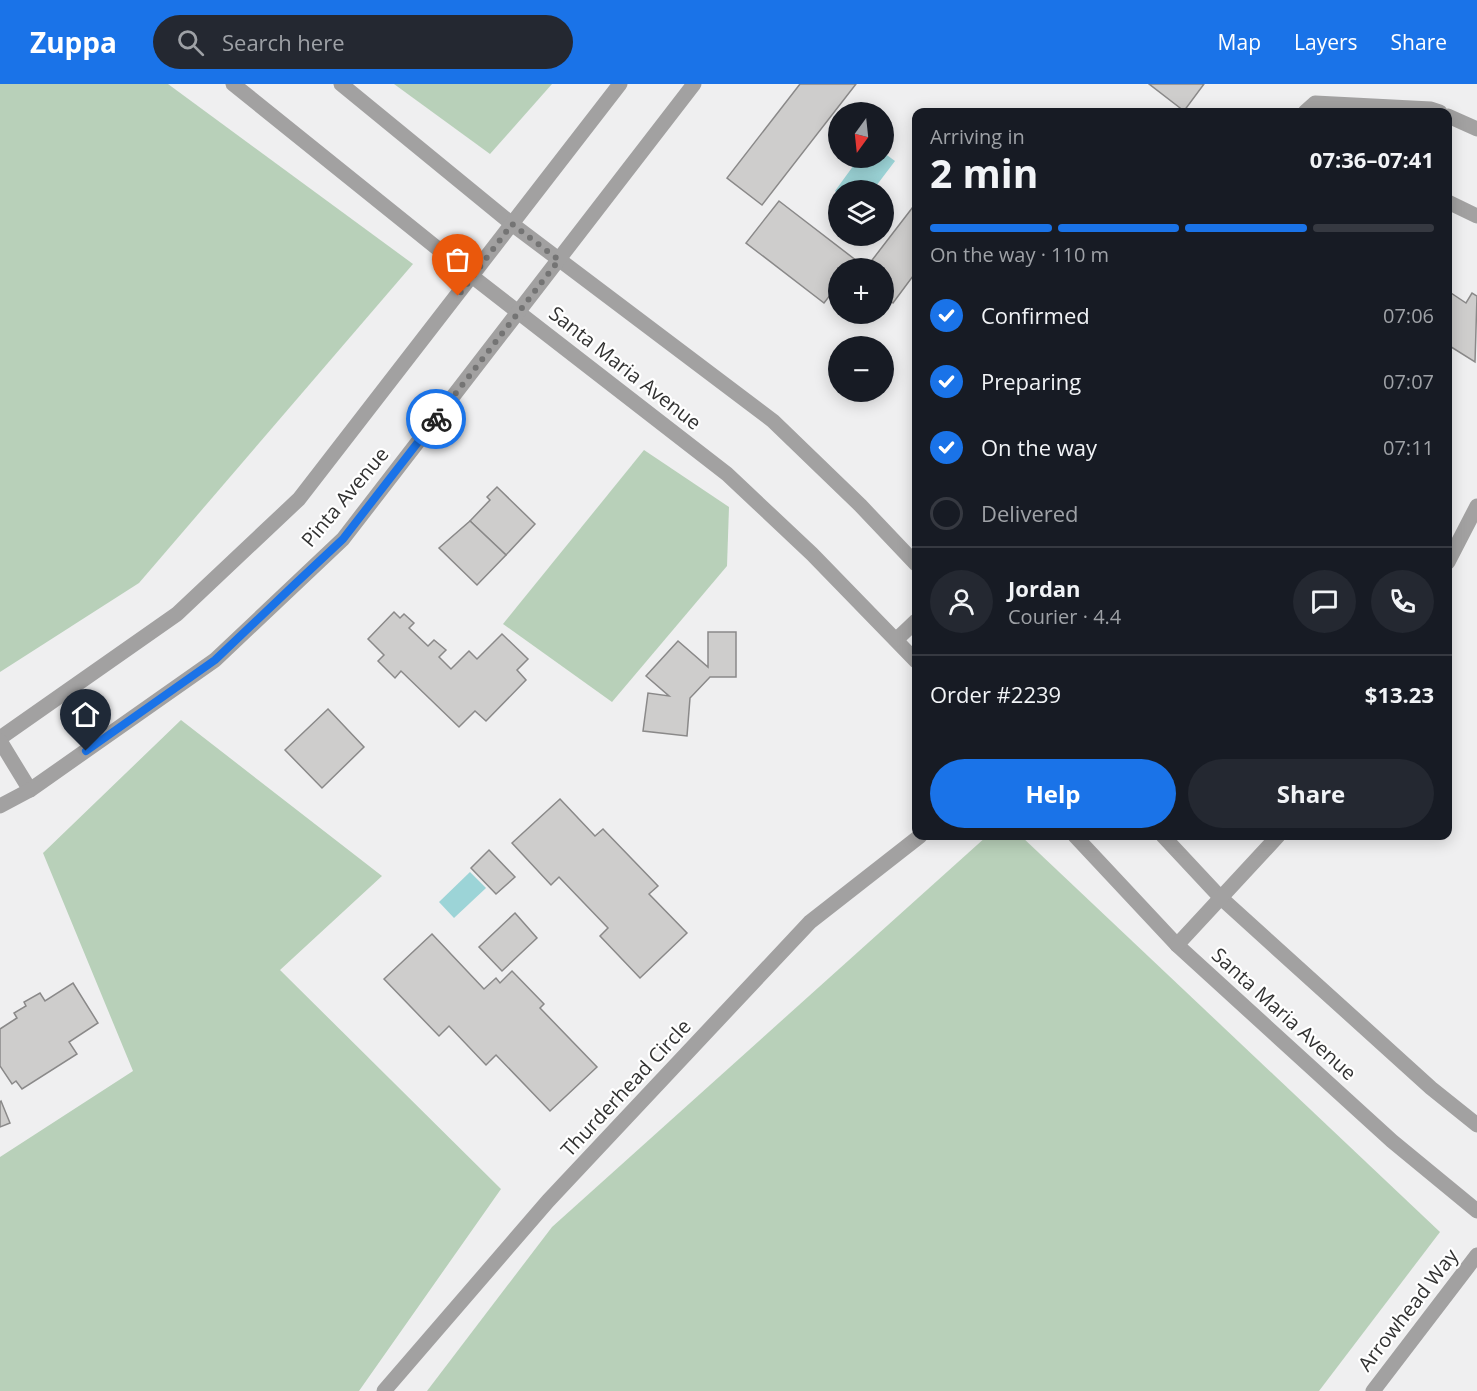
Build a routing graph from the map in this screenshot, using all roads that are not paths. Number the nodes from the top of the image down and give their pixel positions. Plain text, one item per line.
1 (233, 84) edge
2 (341, 84) edge
3 (620, 84) edge
4 (694, 84) edge
5 (1309, 108) edge
6 (1412, 108) edge
7 (1452, 118) edge
8 (1477, 129) edge
9 (1452, 204) edge
10 (1477, 216) edge
11 (512, 224) junction
12 (559, 260) junction
13 (473, 277) junction
14 (520, 313) junction
15 (1477, 506) edge
16 (1452, 554) edge
17 (912, 560) edge
18 (912, 625) edge
19 (897, 639) junction
20 (912, 656) edge
21 (0, 740) edge
22 (30, 790) junction
23 (0, 806) edge
24 (915, 840) edge
25 (1079, 840) edge
26 (1167, 840) edge
27 (1274, 840) edge
28 (1220, 897) junction
29 (1177, 945) junction
30 (1477, 1125) edge
31 (1477, 1210) edge
32 (1477, 1255) edge
33 (384, 1391) edge
34 (1373, 1391) edge

1 - 13 street, Santa Maria Avenue
2 - 11 street
3 - 11 street, Pinta Avenue
4 - 12 street, Pinta Avenue
5 - 6 street
7 - 8 street
9 - 10 street
11 - 12 street
11 - 13 street, Pinta Avenue
12 - 14 street, Pinta Avenue
12 - 17 street
13 - 14 street, Santa Maria Avenue
13 - 21 street, Pinta Avenue
14 - 19 street, Santa Maria Avenue
14 - 22 street, Pinta Avenue
15 - 16 street
18 - 19 street
19 - 20 street, Santa Maria Avenue
21 - 22 street
22 - 23 street, Pinta Avenue
24 - 33 street, Thurderhead Circle
25 - 29 street, Santa Maria Avenue
26 - 28 street
27 - 28 street
28 - 29 street
28 - 30 street
29 - 31 street, Santa Maria Avenue
32 - 34 street, Arrowhead Way

